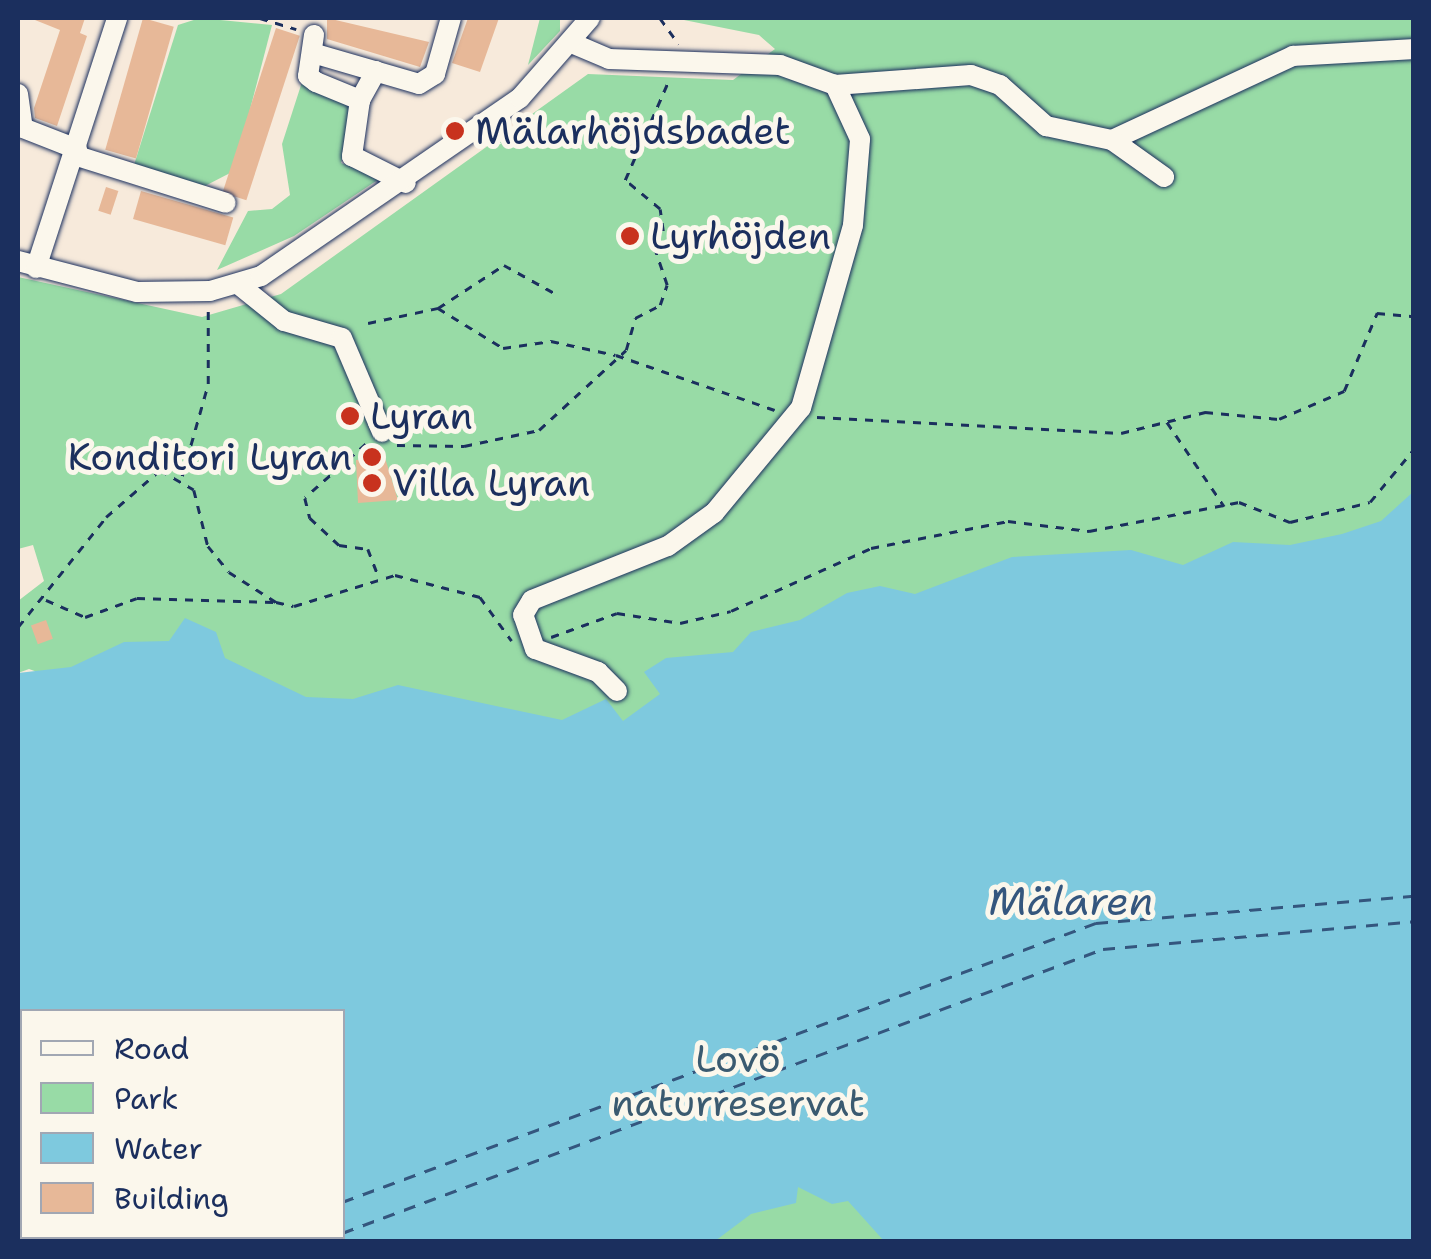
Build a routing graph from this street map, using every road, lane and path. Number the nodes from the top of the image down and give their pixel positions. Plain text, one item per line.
1 (118, 18) edge
2 (167, 18) edge
3 (192, 18) edge
4 (260, 18) edge
5 (451, 18) edge
6 (590, 18) edge
7 (660, 18) edge
8 (315, 44) junction
9 (574, 44) junction
10 (1414, 49) edge
11 (685, 64) junction
12 (376, 70) junction
13 (835, 85) junction
14 (18, 94) edge
15 (360, 100) junction
16 (1112, 140) junction
17 (76, 152) junction
18 (1164, 178) dead end
19 (406, 183) junction
20 (226, 203) dead end
21 (27, 264) edge
22 (238, 284) junction
23 (210, 291) junction
24 (558, 295) dead end
25 (438, 308) junction
26 (1414, 316) edge
27 (368, 323) dead end
28 (617, 356) junction
29 (796, 416) junction
30 (1167, 422) junction
31 (382, 432) junction
32 (1414, 449) edge
33 (181, 477) junction
34 (1225, 508) junction
35 (380, 579) junction
36 (45, 598) junction
37 (276, 602) junction
38 (18, 627) edge
39 (527, 649) junction
40 (617, 691) dead end

1 - 17 street
2 - 3 path
4 - 8 path
5 - 12 street
6 - 9 street
7 - 11 path
8 - 12 street
8 - 15 street
9 - 11 street
9 - 19 street
10 - 16 street
11 - 13 street
11 - 28 path
12 - 15 street
13 - 16 street
13 - 29 street
14 - 17 street
15 - 19 street
16 - 18 street
17 - 20 street
17 - 21 street
19 - 22 street
21 - 23 street
22 - 23 street
22 - 31 street
23 - 33 path
24 - 25 path
25 - 27 path
25 - 28 path
26 - 30 path
28 - 29 path
28 - 31 path
29 - 30 path
29 - 39 street
30 - 34 path
31 - 35 path
32 - 34 path
33 - 36 path
33 - 37 path
34 - 39 path
35 - 37 path
35 - 39 path
36 - 37 path
36 - 38 path
39 - 40 street

